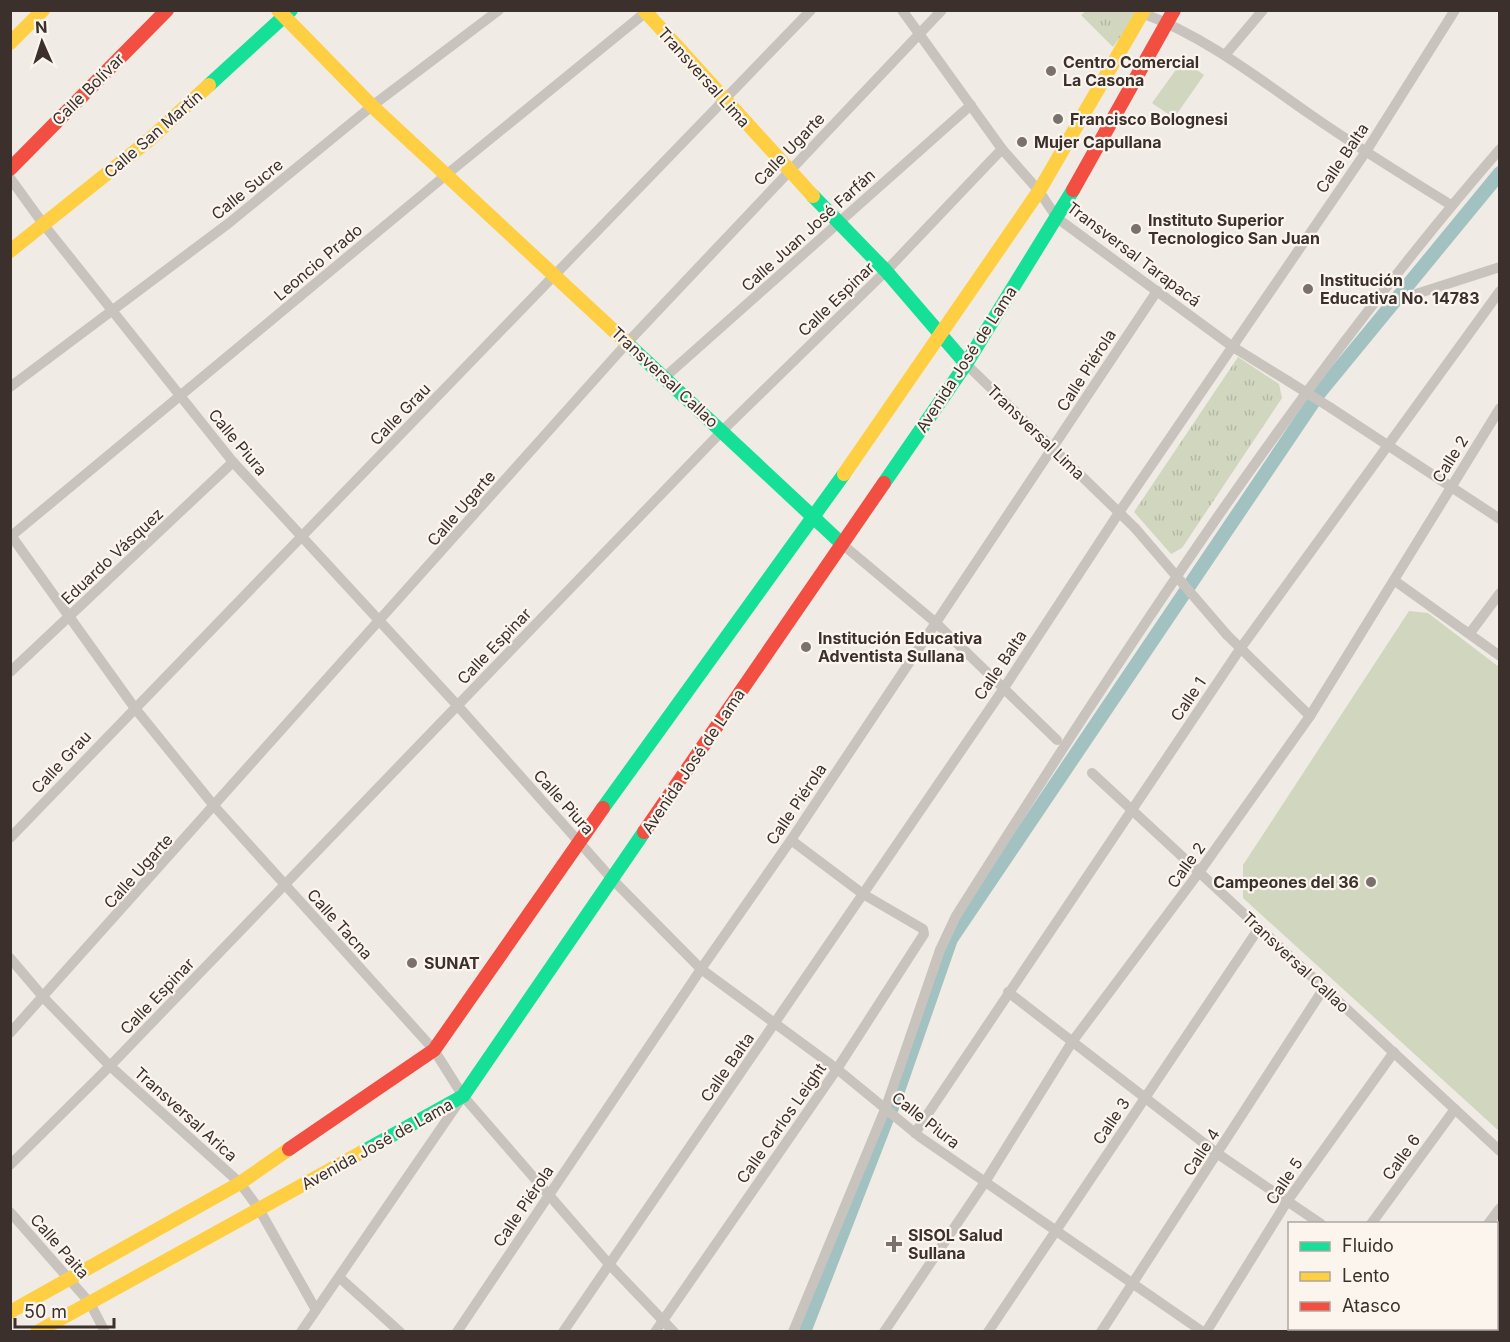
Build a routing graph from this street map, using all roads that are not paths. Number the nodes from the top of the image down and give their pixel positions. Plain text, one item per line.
1 (43, 10) edge
2 (167, 10) edge
3 (499, 10) edge
4 (811, 10) edge
5 (902, 10) edge
6 (942, 10) edge
7 (1263, 10) edge
8 (1455, 10) edge
9 (645, 11) edge
10 (284, 12) edge
11 (1143, 12) edge
12 (1171, 16) edge
13 (920, 35) junction
14 (10, 43) edge
15 (1225, 55) junction
16 (724, 100) junction
17 (971, 105) junction
18 (372, 106) junction
19 (1002, 149) junction
20 (1500, 149) edge
21 (1365, 153) junction
22 (10, 169) edge
23 (788, 170) junction
24 (446, 175) junction
25 (10, 178) edge
26 (1039, 191) junction
27 (1451, 205) junction
28 (1057, 218) junction
29 (838, 223) junction
30 (44, 225) junction
31 (10, 251) edge
32 (1500, 267) edge
33 (886, 270) junction
34 (555, 275) junction
35 (1156, 291) junction
36 (1500, 291) edge
37 (1416, 294) dead end
38 (113, 311) junction
39 (940, 333) junction
40 (628, 342) junction
41 (1233, 346) junction
42 (966, 364) junction
43 (666, 377) junction
44 (10, 387) edge
45 (181, 396) junction
46 (1500, 408) edge
47 (722, 431) junction
48 (1387, 443) junction
49 (1052, 449) junction
50 (233, 462) junction
51 (1450, 485) junction
52 (1120, 511) junction
53 (815, 517) junction
54 (1500, 519) edge
55 (11, 536) edge
56 (302, 538) junction
57 (842, 544) junction
58 (1395, 580) junction
59 (1500, 592) edge
60 (69, 616) junction
61 (380, 622) junction
62 (935, 622) junction
63 (1470, 633) junction
64 (1240, 649) junction
65 (1500, 656) edge
66 (10, 672) edge
67 (1004, 688) junction
68 (457, 705) junction
69 (134, 707) junction
70 (1310, 716) junction
71 (1057, 740) dead end
72 (1092, 773) dead end
73 (215, 807) junction
74 (1131, 810) junction
75 (10, 838) edge
76 (791, 840) junction
77 (579, 842) junction
78 (1200, 871) junction
79 (612, 879) junction
80 (284, 884) junction
81 (863, 894) junction
82 (1259, 928) junction
83 (10, 958) edge
84 (701, 969) junction
85 (1324, 988) junction
86 (1008, 992) junction
87 (44, 998) junction
88 (775, 1024) junction
89 (10, 1033) edge
90 (1072, 1042) junction
91 (434, 1050) junction
92 (1394, 1052) junction
93 (110, 1066) junction
94 (837, 1069) junction
95 (463, 1096) junction
96 (1145, 1098) junction
97 (886, 1107) junction
98 (1455, 1109) junction
99 (915, 1133) junction
100 (1500, 1150) edge
101 (1218, 1154) junction
102 (10, 1166) edge
103 (985, 1182) junction
104 (240, 1183) junction
105 (549, 1195) junction
106 (1288, 1200) junction
107 (1500, 1208) edge
108 (259, 1209) junction
109 (10, 1212) edge
110 (1318, 1222) edge
111 (1372, 1222) edge
112 (1490, 1222) edge
113 (1056, 1230) junction
114 (608, 1263) junction
115 (340, 1278) junction
116 (68, 1279) junction
117 (1131, 1284) junction
118 (90, 1303) junction
119 (316, 1310) junction
120 (10, 1312) edge
121 (663, 1320) junction
122 (38, 1332) edge
123 (105, 1332) edge
124 (301, 1332) edge
125 (400, 1332) edge
126 (458, 1332) edge
127 (563, 1332) edge
128 (655, 1332) edge
129 (674, 1332) edge
130 (793, 1332) edge
131 (884, 1332) edge
132 (988, 1332) edge
133 (1101, 1332) edge
134 (1205, 1332) edge

1 - 14 main road
2 - 22 main road, Calle Bolívar
3 - 18 street, Calle Sucre
4 - 16 street, Calle Grau
5 - 13 street, Transversal Tarapacá
6 - 13 street, Calle Ugarte
7 - 15 street
8 - 21 street, Calle Balta
9 - 16 main road, Transversal Lima
9 - 24 street, Leoncio Prado
10 - 18 main road, Transversal Callao
10 - 30 main road, Calle San Martín
11 - 12 street
11 - 26 main road, Avenida José de Lama
12 - 15 street
12 - 28 main road, Avenida José de Lama
13 - 17 street, Transversal Tarapacá
13 - 23 street, Calle Ugarte
15 - 21 street
16 - 23 main road, Transversal Lima
16 - 34 street, Calle Grau
17 - 19 street, Transversal Tarapacá
17 - 29 street, Calle Juan José Farfán
18 - 24 main road, Transversal Callao
18 - 38 street, Calle Sucre
19 - 26 street, Transversal Tarapacá
19 - 33 street, Calle Espinar
20 - 27 street
21 - 27 street
21 - 41 street, Calle Balta
23 - 29 main road, Transversal Lima
23 - 40 street, Calle Ugarte
24 - 34 main road, Transversal Callao
24 - 45 street, Leoncio Prado
25 - 30 street, Calle Piura
26 - 28 street, Transversal Tarapacá
26 - 39 main road, Avenida José de Lama
27 - 97 street
28 - 35 street, Transversal Tarapacá
28 - 42 main road, Avenida José de Lama
29 - 33 main road, Transversal Lima
29 - 43 street, Calle Juan José Farfán
30 - 31 main road, Calle San Martín
30 - 38 street, Calle Piura
32 - 37 street
33 - 39 main road, Transversal Lima
33 - 47 street, Calle Espinar
34 - 40 main road, Transversal Callao
34 - 56 street, Calle Grau
35 - 41 street, Transversal Tarapacá
35 - 49 street, Calle Piérola
36 - 48 street, Calle 1
38 - 44 street, Calle Sucre
38 - 45 street, Calle Piura
39 - 42 main road, Transversal Lima
39 - 53 main road, Avenida José de Lama
40 - 43 main road, Transversal Callao
40 - 61 street, Calle Ugarte
41 - 48 street, Transversal Tarapacá, bridge
41 - 52 street, Calle Balta
42 - 49 street, Transversal Lima
42 - 57 main road, Avenida José de Lama
43 - 47 main road, Transversal Callao
45 - 50 street, Calle Piura
45 - 55 street, Leoncio Prado
46 - 51 street, Calle 2
47 - 53 main road, Transversal Callao
47 - 68 street, Calle Espinar
48 - 51 street, Transversal Tarapacá
48 - 64 street, Calle 1
49 - 52 street, Transversal Lima
49 - 62 street, Calle Piérola
50 - 56 street, Calle Piura
50 - 60 street, Eduardo Vásquez
51 - 54 street, Transversal Tarapacá
51 - 58 street, Calle 2
52 - 64 street, Transversal Lima, bridge
52 - 67 street, Calle Balta
53 - 57 main road, Transversal Callao
53 - 77 main road, Avenida José de Lama
55 - 60 street, Calle Tacna
56 - 61 street, Calle Piura
56 - 69 street, Calle Grau
57 - 62 street, Transversal Callao
57 - 79 main road, Avenida José de Lama
58 - 63 street
58 - 70 street, Calle 2
59 - 63 street
60 - 66 street, Eduardo Vásquez
60 - 69 street, Calle Tacna
61 - 68 street, Calle Piura
61 - 73 street, Calle Ugarte
62 - 67 street, Transversal Callao
62 - 76 street, Calle Piérola
63 - 65 street
64 - 70 street, Transversal Lima
64 - 74 street, Calle 1
67 - 71 street, Transversal Callao
67 - 81 street, Calle Balta
68 - 77 street, Calle Piura
68 - 80 street, Calle Espinar
69 - 73 street, Calle Tacna
69 - 75 street, Calle Grau
70 - 78 street, Calle 2
72 - 74 street, Transversal Callao
73 - 80 street, Calle Tacna
73 - 87 street, Calle Ugarte
74 - 78 street, Transversal Callao
74 - 86 street, Calle 1
76 - 81 street
76 - 84 street, Calle Piérola
77 - 79 street, Calle Piura
77 - 91 main road, Avenida José de Lama
78 - 82 street, Transversal Callao
78 - 90 street, Calle 2
79 - 84 street, Calle Piura
79 - 95 main road, Avenida José de Lama
80 - 91 street, Calle Tacna
80 - 93 street, Calle Espinar
81 - 88 street, Calle Balta
81 - 94 street, Calle Carlos Leight
82 - 85 street, Transversal Callao
82 - 96 street, Calle 3
83 - 87 street, Transversal Arica
84 - 88 street, Calle Piura
84 - 105 street, Calle Piérola
85 - 92 street, Transversal Callao
85 - 101 street, Calle 4
86 - 90 street
86 - 99 street, Calle 1
87 - 89 street, Calle Ugarte
87 - 93 street, Transversal Arica
88 - 94 street, Calle Piura
88 - 114 street, Calle Balta
90 - 96 street
90 - 103 street, Calle 2
91 - 95 street, Calle Tacna
91 - 104 main road, Avenida José de Lama
92 - 98 street, Transversal Callao
92 - 106 street, Calle 5
93 - 102 street, Calle Espinar
93 - 104 street, Transversal Arica
94 - 97 street, Calle Piura
94 - 121 street, Calle Carlos Leight
95 - 105 street, Calle Tacna
95 - 108 main road, Avenida José de Lama
95 - 115 street
96 - 101 street
96 - 113 street, Calle 3
97 - 99 street, Calle Piura
97 - 130 street
98 - 100 street, Transversal Callao
98 - 111 street, Calle 6
99 - 103 street, Calle Piura
101 - 106 street
101 - 117 street, Calle 4
103 - 113 street, Calle Piura
103 - 131 street, Calle 2
104 - 108 street, Transversal Arica
104 - 116 main road, Avenida José de Lama
105 - 114 street, Calle Tacna
105 - 126 street, Calle Piérola
106 - 110 street
106 - 134 street, Calle 5
107 - 112 street
108 - 118 main road, Avenida José de Lama
108 - 119 street, Transversal Arica
109 - 116 street, Calle Paita
113 - 117 street, Calle Piura
113 - 132 street, Calle 3
114 - 121 street, Calle Tacna
114 - 127 street, Calle Balta
115 - 119 street
115 - 125 street
116 - 118 street, Calle Paita
116 - 120 main road, Avenida José de Lama
117 - 133 street, Calle 4
117 - 134 street, Calle Piura
118 - 122 main road, Avenida José de Lama
118 - 123 street, Calle Paita
119 - 124 street
121 - 128 street, Calle Carlos Leight
121 - 129 street, Calle Tacna

